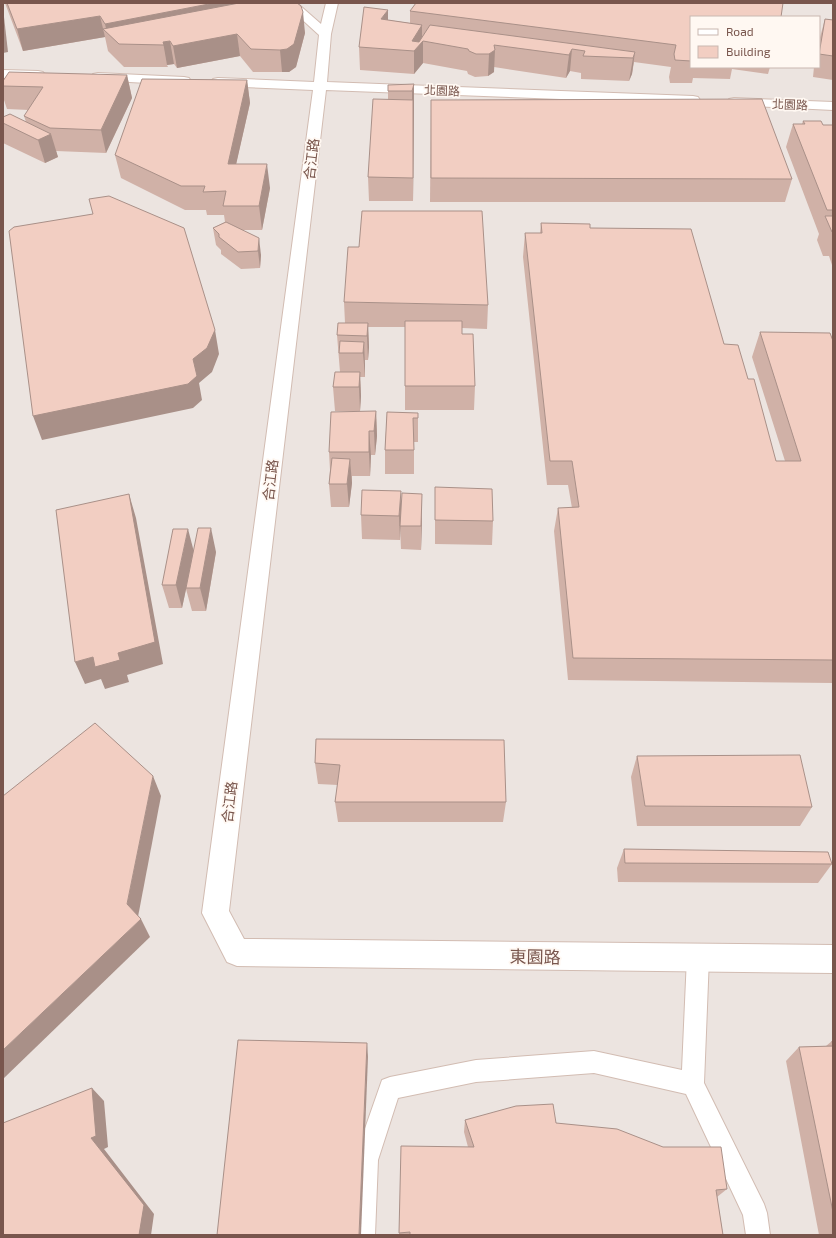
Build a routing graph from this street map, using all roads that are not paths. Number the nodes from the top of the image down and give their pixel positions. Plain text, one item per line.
1 (290, 3) edge
2 (332, 3) edge
3 (325, 34) junction
4 (3, 74) edge
5 (51, 76) edge
6 (82, 77) edge
7 (320, 86) junction
8 (707, 101) edge
9 (723, 101) edge
10 (833, 106) edge
11 (237, 952) joint
12 (698, 957) junction
13 (833, 959) edge
14 (693, 1084) junction
15 (363, 1235) edge
16 (758, 1235) edge

1 - 3 street
2 - 3 street, 合江路
3 - 7 street, 合江路
4 - 5 street
6 - 7 street, 北園路
7 - 8 street, 北園路
7 - 11 street, 合江路
9 - 10 street, 北園路
11 - 12 street, 東園路
12 - 13 street, 東園路
12 - 14 lane
14 - 15 lane
14 - 16 lane

